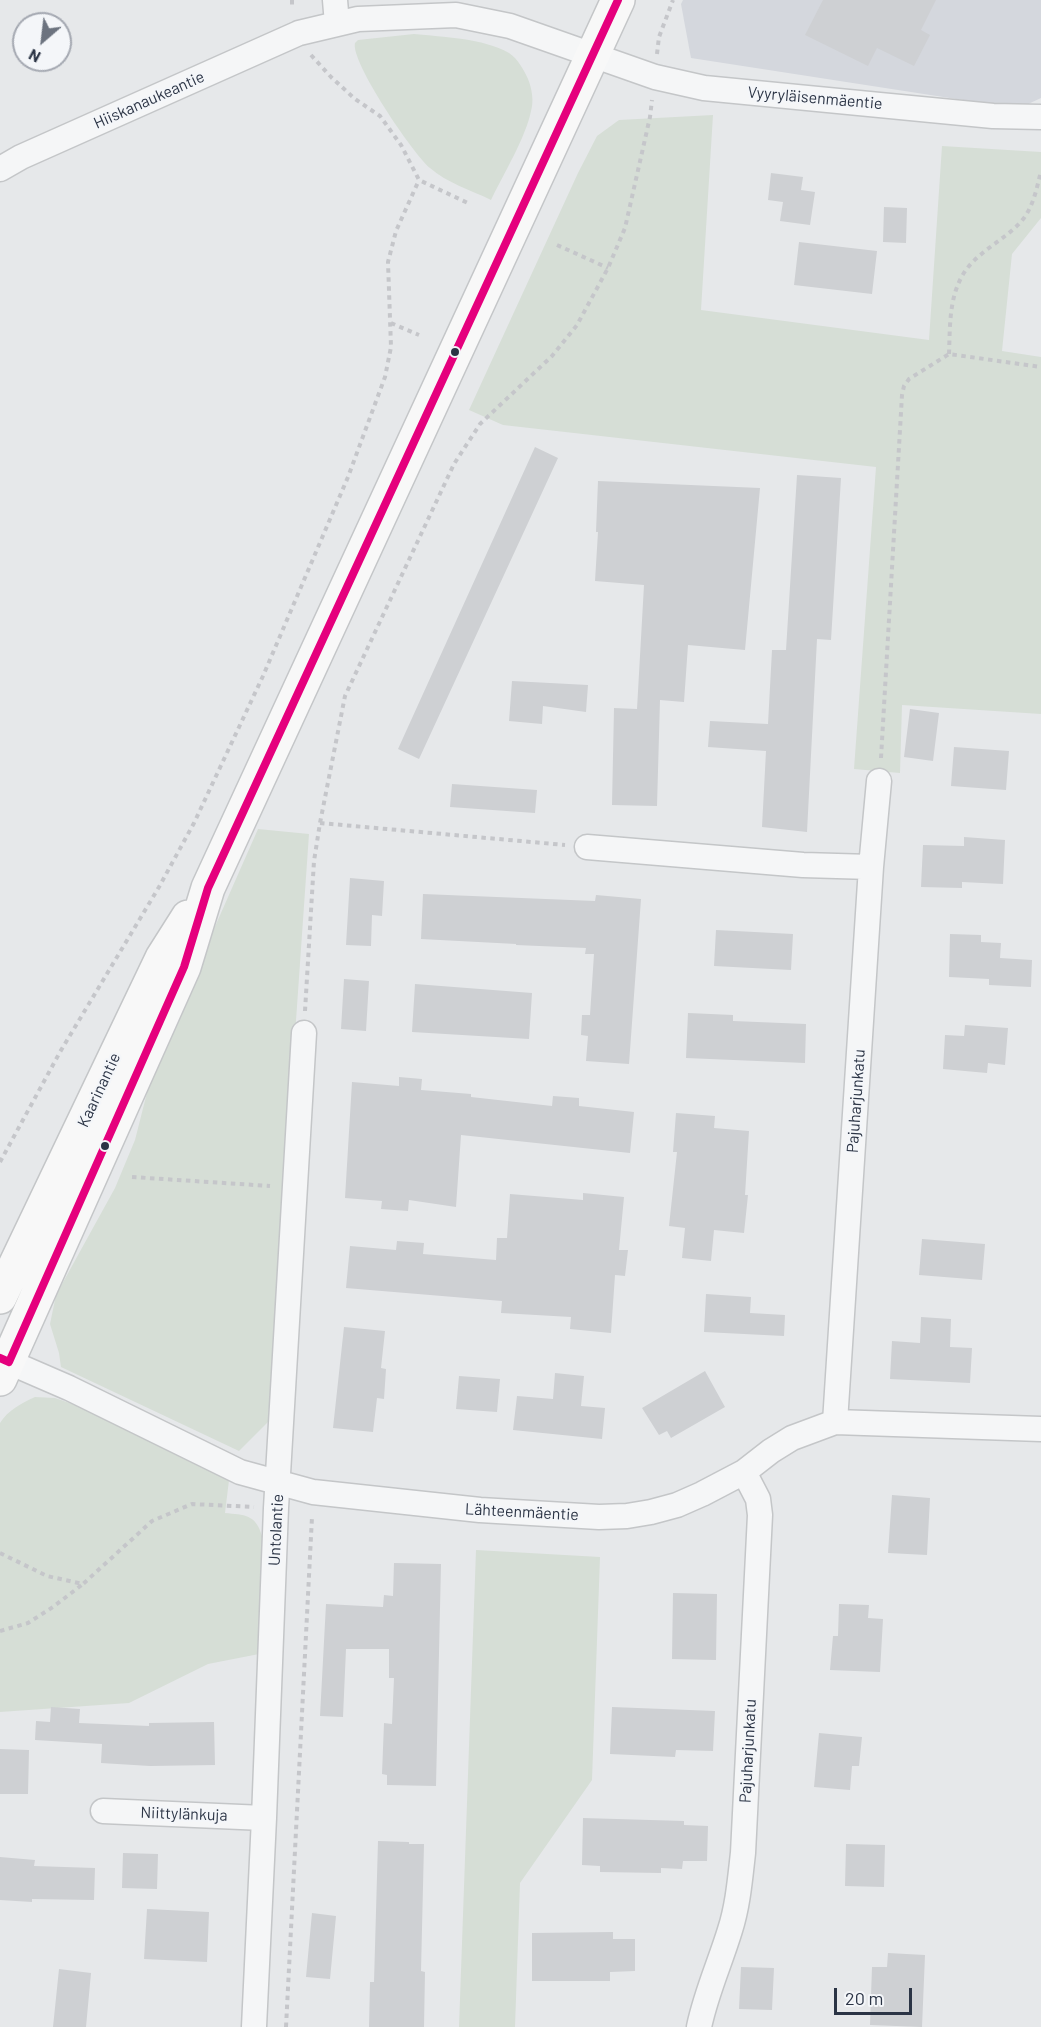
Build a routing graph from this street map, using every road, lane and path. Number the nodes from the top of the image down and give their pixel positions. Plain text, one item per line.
1 (335, 0) edge
2 (618, 0) edge
3 (673, 0) edge
4 (299, 33) junction
5 (593, 55) junction
6 (655, 77) junction
7 (1041, 117) edge
8 (0, 169) edge
9 (1041, 171) edge
10 (419, 180) junction
11 (470, 204) dead end
12 (558, 245) dead end
13 (608, 268) junction
14 (391, 323) junction
15 (418, 335) dead end
16 (950, 354) junction
17 (1041, 367) edge
18 (879, 780) joint
19 (320, 824) junction
20 (587, 846) joint
21 (871, 867) junction
22 (208, 888) junction
23 (304, 1033) joint
24 (0, 1162) edge
25 (132, 1177) dead end
26 (295, 1187) junction
27 (0, 1297) edge
28 (4, 1370) edge
29 (835, 1422) junction
30 (1041, 1430) edge
31 (744, 1473) junction
32 (278, 1482) junction
33 (313, 1492) junction
34 (83, 1584) dead end
35 (0, 1631) edge
36 (103, 1811) dead end
37 (264, 1818) junction
38 (254, 2027) edge
39 (286, 2027) edge
40 (699, 2027) edge

1 - 4 street, Hiiskanaukeantie
2 - 5 main road, Kaarinantie
3 - 6 path
4 - 5 street, Hiiskanaukeantie
4 - 8 street, Hiiskanaukeantie
4 - 10 path
5 - 6 street, Vyyryläisenmäentie
5 - 22 main road, Kaarinantie
6 - 7 street, Vyyryläisenmäentie
6 - 13 path
9 - 16 path
10 - 11 path
10 - 14 path
12 - 13 path
13 - 19 path
14 - 15 path
14 - 24 path
16 - 17 path
16 - 18 path
18 - 21 street, Pajuharjunkatu
19 - 20 path
19 - 23 path
20 - 21 street
21 - 29 street, Pajuharjunkatu
22 - 27 main road, Kaarinantie
22 - 28 main road, Kaarinantie
23 - 26 street, Untolantie
25 - 26 path
26 - 32 street, Untolantie
28 - 32 street, Lähteenmäentie
29 - 30 street, Lähteenmäentie
29 - 31 street, Lähteenmäentie
31 - 33 street, Lähteenmäentie
31 - 40 street, Pajuharjunkatu
32 - 33 street, Lähteenmäentie
32 - 37 street, Untolantie
33 - 39 path
34 - 35 path
36 - 37 street, Niittylänkuja
37 - 38 street, Untolantie

